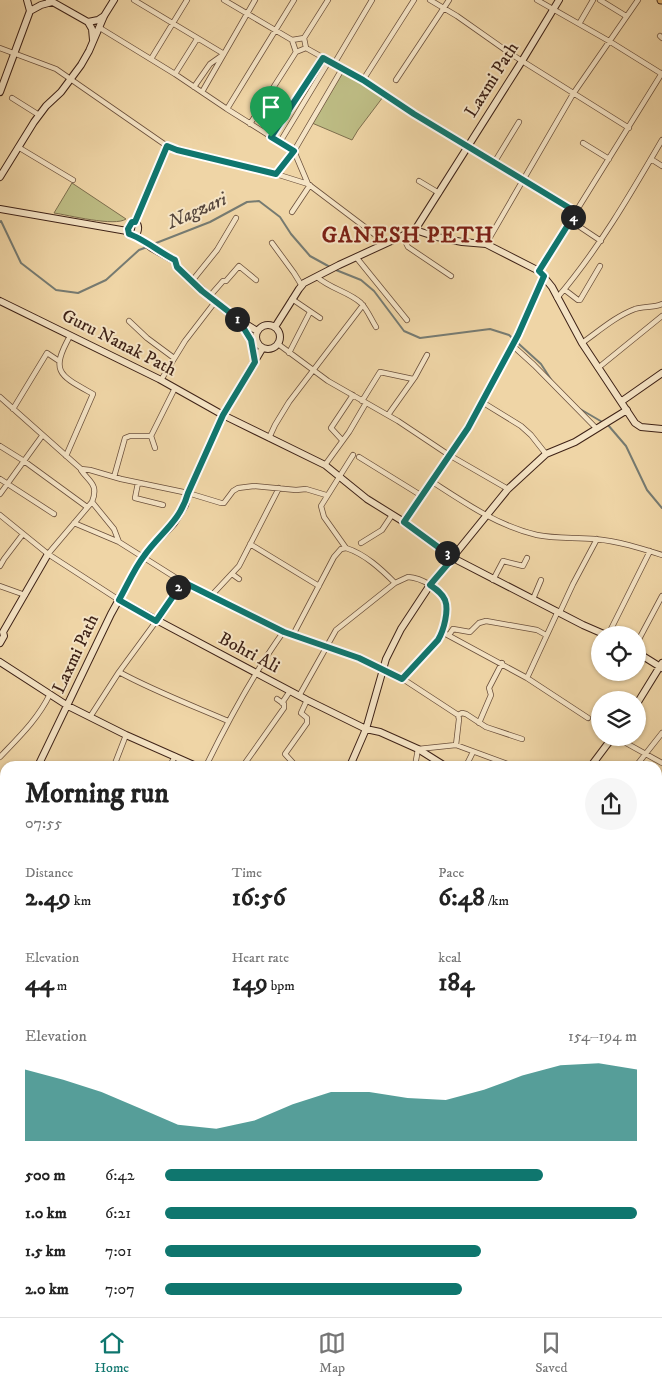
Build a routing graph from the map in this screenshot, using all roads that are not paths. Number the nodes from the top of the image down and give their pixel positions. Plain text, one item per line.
1 (27, 0) edge
2 (114, 0) edge
3 (134, 0) edge
4 (188, 0) edge
5 (224, 0) edge
6 (255, 0) edge
7 (294, 0) edge
8 (328, 0) edge
9 (372, 0) edge
10 (414, 0) edge
11 (430, 0) edge
12 (449, 0) edge
13 (536, 0) edge
14 (559, 0) edge
15 (594, 0) edge
16 (600, 0) edge
17 (638, 0) edge
18 (51, 1) edge
19 (444, 8) junction
20 (554, 10) junction
21 (30, 11) junction
22 (246, 13) junction
23 (104, 16) junction
24 (626, 16) junction
25 (88, 22) junction
26 (173, 24) junction
27 (579, 24) junction
28 (100, 28) junction
29 (276, 30) junction
30 (304, 38) junction
31 (197, 39) junction
32 (292, 40) junction
33 (93, 41) junction
34 (609, 41) junction
35 (0, 48) edge
36 (306, 48) junction
37 (296, 52) junction
38 (14, 53) junction
39 (224, 54) junction
40 (323, 58) junction
41 (151, 59) junction
42 (522, 62) junction
43 (332, 63) junction
44 (342, 69) junction
45 (662, 73) edge
46 (175, 74) junction
47 (71, 79) junction
48 (363, 80) junction
49 (396, 80) dead end
50 (194, 87) junction
51 (0, 92) edge
52 (202, 92) junction
53 (573, 94) junction
54 (12, 98) dead end
55 (227, 110) junction
56 (40, 115) junction
57 (519, 122) dead end
58 (250, 124) junction
59 (629, 128) junction
60 (271, 137) junction
61 (662, 140) edge
62 (280, 142) junction
63 (583, 143) dead end
64 (167, 146) junction
65 (18, 147) junction
66 (468, 147) junction
67 (294, 151) junction
68 (609, 159) junction
69 (651, 159) junction
70 (494, 163) junction
71 (662, 166) edge
72 (276, 174) junction
73 (0, 177) edge
74 (73, 180) dead end
75 (419, 181) dead end
76 (522, 181) junction
77 (309, 185) junction
78 (439, 193) junction
79 (0, 209) edge
80 (292, 212) dead end
81 (576, 212) junction
82 (236, 218) dead end
83 (571, 221) junction
84 (135, 222) junction
85 (415, 230) junction
86 (127, 231) junction
87 (135, 235) junction
88 (403, 237) junction
89 (601, 241) junction
90 (272, 243) dead end
91 (386, 243) junction
92 (486, 244) junction
93 (356, 257) junction
94 (600, 266) dead end
95 (541, 274) junction
96 (451, 276) dead end
97 (316, 277) junction
98 (256, 280) dead end
99 (192, 281) junction
100 (302, 286) junction
101 (565, 290) junction
102 (558, 298) junction
103 (292, 299) junction
104 (212, 300) junction
105 (0, 301) edge
106 (662, 304) edge
107 (363, 306) junction
108 (310, 312) junction
109 (662, 316) edge
110 (320, 318) dead end
111 (238, 319) junction
112 (407, 320) dead end
113 (129, 321) dead end
114 (275, 327) junction
115 (376, 327) dead end
116 (257, 331) junction
117 (70, 336) junction
118 (582, 343) junction
119 (278, 344) junction
120 (512, 344) junction
121 (262, 348) junction
122 (289, 353) junction
123 (427, 355) dead end
124 (174, 358) junction
125 (59, 361) junction
126 (255, 362) junction
127 (598, 368) junction
128 (313, 370) junction
129 (662, 373) edge
130 (413, 379) junction
131 (161, 380) junction
132 (175, 388) junction
133 (353, 395) junction
134 (0, 397) edge
135 (364, 402) junction
136 (482, 402) junction
137 (622, 402) junction
138 (13, 409) junction
139 (627, 410) junction
140 (223, 415) junction
141 (388, 415) junction
142 (602, 424) junction
143 (662, 429) edge
144 (42, 436) junction
145 (151, 436) junction
146 (269, 438) junction
147 (342, 440) junction
148 (0, 446) edge
149 (155, 448) dead end
150 (546, 454) junction
151 (353, 455) dead end
152 (449, 455) junction
153 (66, 456) junction
154 (359, 457) dead end
155 (24, 460) junction
156 (325, 465) junction
157 (81, 470) junction
158 (338, 476) junction
159 (114, 477) junction
160 (0, 479) edge
161 (431, 482) junction
162 (138, 483) junction
163 (7, 484) junction
164 (279, 488) junction
165 (508, 489) junction
166 (188, 493) junction
167 (0, 494) edge
168 (326, 495) junction
169 (422, 496) junction
170 (92, 502) junction
171 (163, 505) dead end
172 (87, 507) junction
173 (54, 514) dead end
174 (392, 514) junction
175 (0, 515) edge
176 (487, 516) junction
177 (404, 522) junction
178 (74, 523) junction
179 (23, 534) junction
180 (597, 539) junction
181 (119, 542) junction
182 (361, 543) dead end
183 (250, 544) junction
184 (346, 548) junction
185 (650, 551) junction
186 (48, 554) junction
187 (662, 555) edge
188 (143, 556) junction
189 (453, 558) junction
190 (527, 558) dead end
191 (0, 566) edge
192 (232, 574) junction
193 (239, 579) dead end
194 (493, 580) junction
195 (541, 580) dead end
196 (181, 581) junction
197 (395, 583) junction
198 (430, 585) junction
199 (0, 586) edge
200 (319, 586) junction
201 (25, 595) junction
202 (211, 596) junction
203 (662, 596) edge
204 (533, 599) junction
205 (119, 600) junction
206 (559, 611) junction
207 (156, 621) junction
208 (612, 626) edge
209 (646, 626) edge
210 (591, 628) edge
211 (284, 632) junction
212 (442, 632) junction
213 (1, 633) edge
214 (293, 635) junction
215 (449, 635) junction
216 (546, 635) junction
217 (0, 643) edge
218 (325, 646) junction
219 (646, 658) edge
220 (0, 662) edge
221 (502, 663) junction
222 (661, 666) edge
223 (383, 669) junction
224 (119, 672) junction
225 (255, 673) junction
226 (527, 678) junction
227 (402, 679) junction
228 (290, 691) junction
229 (645, 691) edge
230 (50, 694) junction
231 (299, 696) junction
232 (277, 699) dead end
233 (307, 700) junction
234 (282, 703) junction
235 (68, 706) junction
236 (458, 715) junction
237 (90, 717) junction
238 (588, 718) dead end
239 (228, 721) junction
240 (479, 723) junction
241 (366, 729) junction
242 (662, 733) edge
243 (126, 735) junction
244 (522, 740) dead end
245 (456, 745) junction
246 (606, 746) edge
247 (632, 746) edge
248 (418, 749) junction
249 (473, 752) junction
250 (647, 754) junction
251 (175, 756) junction
252 (0, 757) edge
253 (40, 761) edge
254 (116, 761) edge
255 (172, 761) edge
256 (186, 761) edge
257 (208, 761) edge
258 (247, 761) edge
259 (291, 761) edge
260 (352, 761) edge
261 (416, 761) edge
262 (437, 761) edge
263 (468, 761) edge
264 (499, 761) edge
265 (595, 761) edge
266 (641, 761) edge
267 (659, 761) edge

1 - 21 street
2 - 23 street
3 - 26 street
4 - 26 street
5 - 22 street
6 - 22 street
7 - 29 street
8 - 30 street
9 - 43 street
10 - 48 street
11 - 19 street
12 - 19 street
13 - 20 street
14 - 20 street, Laxmi Path
15 - 27 street
16 - 24 street
17 - 24 street
18 - 21 street
18 - 25 street
19 - 42 street
19 - 49 street
20 - 27 street
20 - 42 street, Laxmi Path
21 - 38 street
22 - 29 street
22 - 39 street
23 - 25 street
23 - 28 street
24 - 34 street
25 - 33 street
26 - 31 street
26 - 41 street
27 - 34 street
28 - 33 street
28 - 41 street
29 - 32 street
29 - 55 street
30 - 32 street
30 - 36 street
31 - 39 street
31 - 46 street
32 - 37 street
33 - 47 street
34 - 45 street
34 - 53 street
35 - 38 street
36 - 37 street
36 - 40 street
37 - 58 street
38 - 47 street
38 - 51 street
39 - 50 street
39 - 52 street
40 - 43 street
40 - 60 street
41 - 46 street
42 - 53 street
42 - 66 street, Laxmi Path
43 - 44 street
43 - 62 street
44 - 48 street
44 - 67 street
45 - 59 street
46 - 50 street
47 - 56 street
47 - 64 street
48 - 66 street
50 - 52 street
52 - 55 street
53 - 59 street
53 - 76 street
54 - 56 street
55 - 58 street
56 - 65 street
57 - 70 street
58 - 60 street
59 - 68 street
60 - 62 street
61 - 69 street
62 - 67 street
63 - 68 street
64 - 72 street
64 - 84 street
65 - 73 street
65 - 74 street
66 - 70 street
66 - 78 street, Laxmi Path
67 - 72 street
67 - 77 street
68 - 81 street
69 - 71 street
69 - 89 street
70 - 76 street
72 - 77 street
75 - 78 street
76 - 81 street
76 - 92 street
77 - 80 street
77 - 91 street
78 - 85 street, Laxmi Path
79 - 86 street
81 - 83 street
82 - 99 street
83 - 89 street
83 - 95 street
84 - 86 street
84 - 87 street
85 - 88 street, Laxmi Path
85 - 92 street
86 - 87 street
87 - 99 street
88 - 91 street, Laxmi Path
88 - 96 street
89 - 101 street
90 - 100 street
91 - 93 street, Laxmi Path
92 - 95 street
93 - 97 street, Laxmi Path
93 - 112 street
94 - 101 street
95 - 102 street
95 - 120 street
97 - 100 street, Laxmi Path
97 - 107 street
98 - 104 street
99 - 104 street
100 - 103 street, Laxmi Path
101 - 102 street
102 - 118 street
103 - 108 street
103 - 114 street, Laxmi Path
104 - 111 street
104 - 124 street
105 - 117 street, Guru Nanak Path
106 - 118 street
107 - 115 street
107 - 128 street
108 - 110 street
108 - 122 street
109 - 127 street
111 - 116 street
111 - 126 street
113 - 124 street
114 - 116 street
114 - 119 street
116 - 121 street
117 - 125 street
117 - 131 street, Guru Nanak Path
118 - 127 street
119 - 121 street
119 - 122 street
120 - 136 street
120 - 142 street
121 - 126 street, Laxmi Path
122 - 128 street
123 - 130 street
124 - 131 street
125 - 138 street
125 - 153 street
126 - 140 street, Laxmi Path
127 - 137 street
128 - 133 street
128 - 146 street
129 - 137 street
130 - 135 street
130 - 141 street
131 - 132 street, Guru Nanak Path
132 - 140 street, Guru Nanak Path
132 - 145 street
133 - 135 street
133 - 147 street
134 - 138 street
135 - 141 street
135 - 147 street
136 - 150 street
136 - 152 street
137 - 139 street
138 - 144 street
139 - 142 street
139 - 143 street
140 - 146 street, Guru Nanak Path
140 - 166 street, Laxmi Path
141 - 152 street
142 - 150 street
144 - 153 street
144 - 155 street
145 - 149 street
145 - 159 street
146 - 156 street, Guru Nanak Path
147 - 156 street
148 - 155 street
150 - 165 street
151 - 158 street
152 - 161 street
152 - 165 street
153 - 157 street
154 - 169 street
155 - 163 street
155 - 172 street
156 - 158 street, Guru Nanak Path
157 - 159 street
157 - 170 street
158 - 168 street
158 - 174 street, Guru Nanak Path
159 - 162 street
160 - 163 street
161 - 169 street
161 - 176 street
162 - 166 street
162 - 171 street
163 - 167 street
163 - 173 street
164 - 166 street
164 - 168 street
164 - 183 street
165 - 176 street
166 - 188 street, Laxmi Path
168 - 184 street
169 - 177 street
170 - 172 street
170 - 181 street
172 - 178 street
174 - 177 street, Guru Nanak Path
174 - 182 street
175 - 179 street
176 - 180 street
176 - 189 street
177 - 189 street, Guru Nanak Path
178 - 181 street
178 - 186 street
179 - 186 street
179 - 191 street
180 - 185 street
180 - 206 street
181 - 188 street
183 - 192 street
183 - 200 street
184 - 197 street
184 - 200 street
185 - 187 street
185 - 208 street
186 - 201 street
186 - 205 street
188 - 196 street
188 - 205 street, Laxmi Path
189 - 194 street, Guru Nanak Path
189 - 198 street
190 - 194 street
192 - 193 street
192 - 202 street
194 - 204 street, Guru Nanak Path
195 - 204 street
196 - 202 street
196 - 207 street
197 - 198 street
197 - 218 street
198 - 212 street
198 - 223 street
199 - 201 street
200 - 214 street
201 - 213 street
202 - 211 street
203 - 209 street
204 - 206 street, Guru Nanak Path
205 - 207 street, Bohri Ali
205 - 235 street, Laxmi Path
206 - 210 street, Guru Nanak Path
206 - 216 street
207 - 224 street
207 - 225 street, Bohri Ali
211 - 214 street
211 - 225 street
212 - 215 street
212 - 227 street
213 - 217 street
214 - 218 street
215 - 216 street
215 - 221 street
216 - 226 street
218 - 223 street
218 - 231 street
219 - 222 street
220 - 230 street
221 - 226 street
221 - 240 street
222 - 229 street
223 - 227 street
223 - 241 street
224 - 237 street
224 - 239 street
225 - 228 street, Bohri Ali
225 - 239 street
226 - 238 street
227 - 236 street
228 - 231 street, Bohri Ali
228 - 234 street
230 - 235 street
230 - 252 street
231 - 233 street, Bohri Ali
232 - 234 street
233 - 241 street, Bohri Ali
233 - 259 street
234 - 258 street
235 - 237 street
235 - 253 street, Laxmi Path
236 - 240 street
236 - 245 street
237 - 243 street
239 - 257 street
240 - 244 street
241 - 248 street, Bohri Ali
241 - 260 street
242 - 250 street
243 - 251 street
243 - 254 street
245 - 248 street
245 - 249 street
246 - 265 street
247 - 250 street
248 - 261 street
248 - 262 street, Bohri Ali
249 - 263 street
249 - 264 street
250 - 266 street
250 - 267 street
251 - 255 street
251 - 256 street

